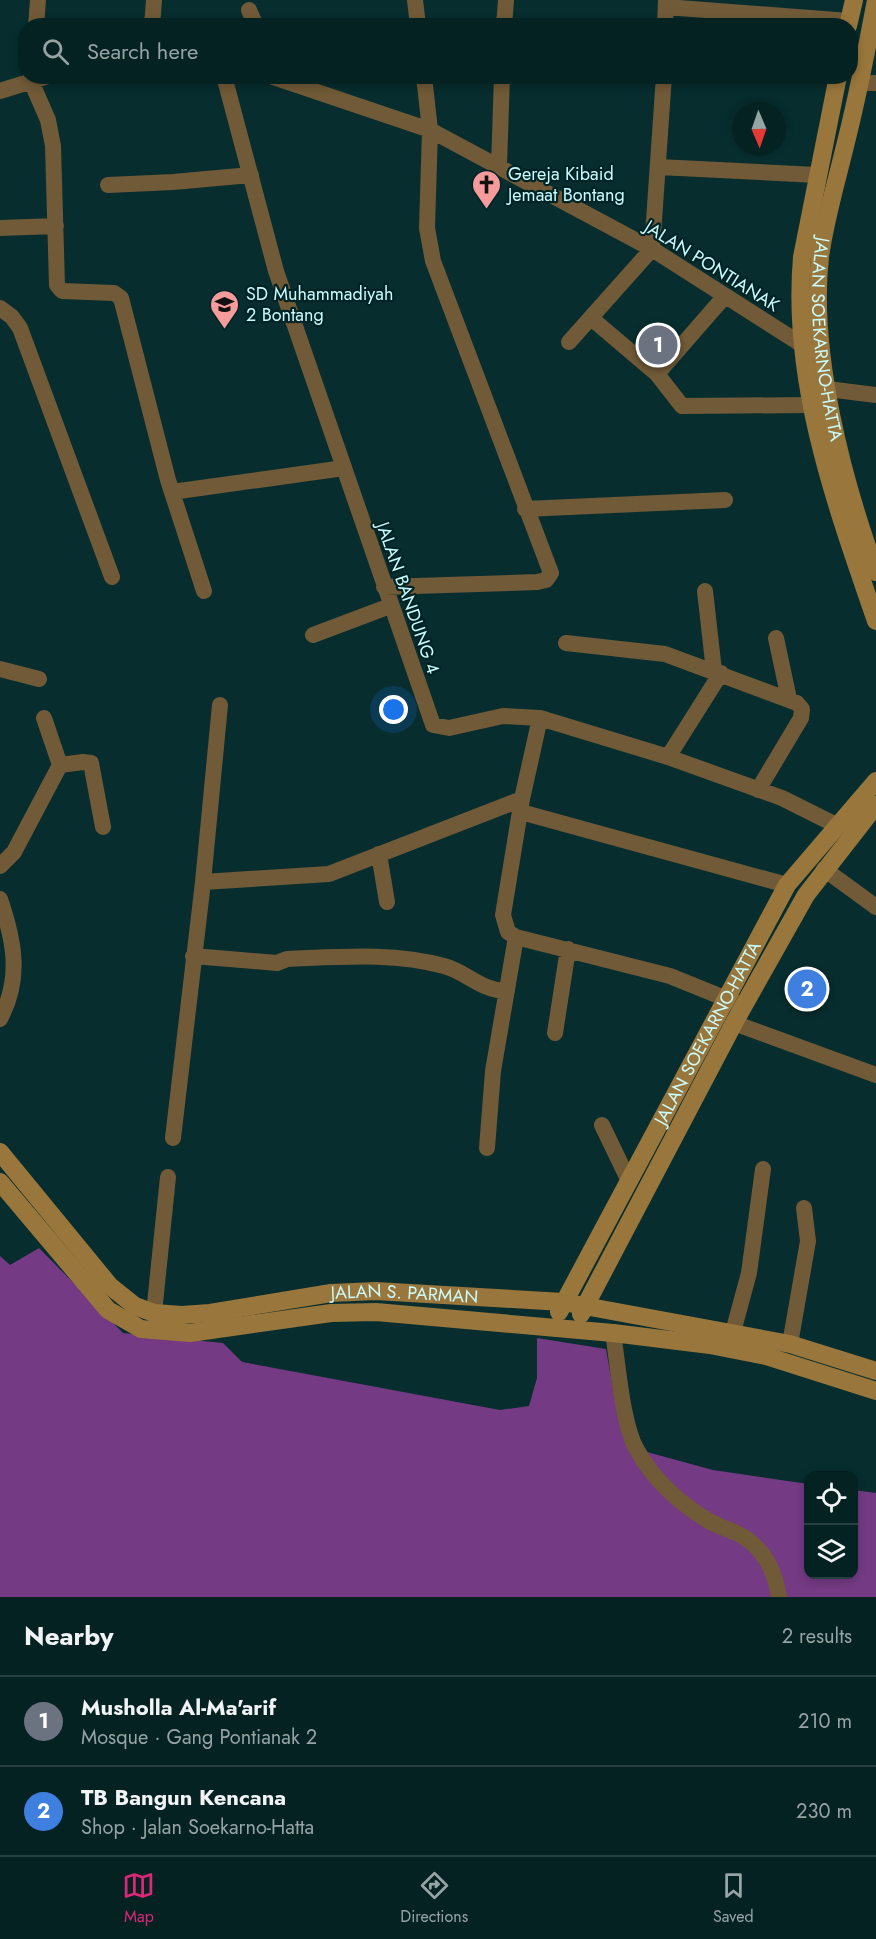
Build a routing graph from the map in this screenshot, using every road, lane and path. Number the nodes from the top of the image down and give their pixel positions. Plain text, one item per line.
1 (38, 0) edge
2 (154, 0) edge
3 (415, 0) edge
4 (506, 0) edge
5 (854, 0) edge
6 (876, 0) edge
7 (666, 4) edge
8 (249, 10) dead end
9 (37, 18) edge
10 (153, 18) edge
11 (252, 18) edge
12 (417, 18) edge
13 (505, 18) edge
14 (801, 18) edge
15 (850, 18) edge
16 (868, 83) edge
17 (18, 84) edge
18 (33, 84) edge
19 (226, 84) edge
20 (294, 84) edge
21 (425, 84) edge
22 (502, 84) edge
23 (664, 84) edge
24 (836, 84) edge
25 (0, 91) edge
26 (429, 130) junction
27 (499, 166) junction
28 (659, 167) junction
29 (251, 175) junction
30 (818, 175) junction
31 (108, 184) dead end
32 (56, 226) junction
33 (0, 228) edge
34 (652, 249) junction
35 (725, 296) junction
36 (0, 308) edge
37 (591, 318) junction
38 (569, 342) dead end
39 (804, 346) junction
40 (657, 374) junction
41 (820, 381) junction
42 (876, 395) edge
43 (812, 405) junction
44 (344, 468) junction
45 (172, 492) junction
46 (724, 500) dead end
47 (525, 509) junction
48 (876, 573) edge
49 (112, 577) dead end
50 (384, 587) junction
51 (204, 591) dead end
52 (705, 591) dead end
53 (390, 606) junction
54 (876, 621) edge
55 (313, 635) dead end
56 (776, 638) dead end
57 (566, 643) dead end
58 (0, 669) edge
59 (718, 672) junction
60 (39, 679) dead end
61 (789, 699) junction
62 (220, 705) dead end
63 (44, 718) dead end
64 (540, 718) junction
65 (668, 758) junction
66 (70, 763) junction
67 (876, 780) edge
68 (758, 790) junction
69 (876, 805) edge
70 (521, 806) junction
71 (836, 825) junction
72 (103, 827) dead end
73 (379, 854) junction
74 (0, 866) edge
75 (824, 869) junction
76 (203, 882) junction
77 (786, 885) junction
78 (0, 899) edge
79 (387, 902) dead end
80 (876, 907) edge
81 (516, 937) junction
82 (194, 949) junction
83 (568, 949) junction
84 (507, 991) junction
85 (735, 1002) junction
86 (0, 1019) edge
87 (734, 1023) junction
88 (555, 1033) dead end
89 (876, 1075) edge
90 (602, 1125) dead end
91 (173, 1138) dead end
92 (487, 1148) dead end
93 (0, 1152) edge
94 (763, 1169) dead end
95 (168, 1178) dead end
96 (628, 1179) junction
97 (0, 1182) edge
98 (804, 1208) dead end
99 (376, 1291) junction
100 (331, 1293) junction
101 (562, 1302) junction
102 (585, 1305) junction
103 (154, 1312) junction
104 (376, 1312) junction
105 (332, 1313) junction
106 (554, 1328) junction
107 (575, 1329) junction
108 (733, 1332) junction
109 (613, 1333) junction
110 (790, 1344) junction
111 (876, 1371) edge
112 (876, 1391) edge
113 (779, 1597) edge

1 - 9 street
2 - 10 street
3 - 12 street
4 - 13 street
5 - 15 main road
6 - 16 main road, JALAN SOEKARNO-HATTA
7 - 14 street
8 - 11 street
16 - 41 main road, JALAN SOEKARNO-HATTA
17 - 25 street
18 - 32 street
19 - 29 street, JALAN BANDUNG 4
20 - 26 street, JALAN PONTIANAK
21 - 26 street
22 - 27 street
23 - 28 street
24 - 30 main road, JALAN SOEKARNO-HATTA
26 - 27 street, JALAN PONTIANAK
26 - 47 street
27 - 34 street, JALAN PONTIANAK
28 - 30 street
28 - 34 street
29 - 31 street
29 - 44 street, JALAN BANDUNG 4
30 - 39 main road, JALAN SOEKARNO-HATTA
32 - 33 street
32 - 45 street
34 - 35 street, JALAN PONTIANAK
34 - 37 street
35 - 39 street, JALAN PONTIANAK
35 - 40 street
36 - 49 street
37 - 38 street
37 - 40 street
39 - 41 main road, JALAN SOEKARNO-HATTA
40 - 43 street
41 - 42 street
41 - 43 main road, JALAN SOEKARNO-HATTA
41 - 48 main road, JALAN SOEKARNO-HATTA
43 - 54 main road, JALAN SOEKARNO-HATTA
44 - 45 street
44 - 50 street, JALAN BANDUNG 4
45 - 51 street
46 - 47 street
47 - 50 street
50 - 53 street, JALAN BANDUNG 4
52 - 59 street
53 - 55 street
53 - 64 street, JALAN BANDUNG 4
56 - 61 street
57 - 59 street
58 - 60 street
59 - 61 street
59 - 65 street
61 - 68 street
62 - 76 street
63 - 66 street
64 - 65 street, JALAN BANDUNG 4
64 - 70 street
65 - 68 street, JALAN BANDUNG 4
66 - 72 street
66 - 74 street
67 - 71 main road, JALAN SOEKARNO-HATTA
68 - 71 street, JALAN BANDUNG 4
69 - 75 main road, JALAN SOEKARNO-HATTA
70 - 73 street
70 - 77 street
70 - 81 street
71 - 77 main road, JALAN SOEKARNO-HATTA
73 - 76 street
73 - 79 street
75 - 80 street
75 - 85 main road, JALAN SOEKARNO-HATTA
76 - 82 street
77 - 85 main road, JALAN SOEKARNO-HATTA
78 - 86 street
81 - 83 street
81 - 84 street
82 - 84 street
82 - 91 street
83 - 85 street
83 - 88 street
84 - 92 street
85 - 87 main road, JALAN SOEKARNO-HATTA
85 - 96 main road, JALAN SOEKARNO-HATTA
87 - 89 street
87 - 102 main road, JALAN SOEKARNO-HATTA
90 - 96 street
93 - 103 main road, JALAN S. PARMAN
94 - 108 street
95 - 103 street
96 - 101 main road, JALAN SOEKARNO-HATTA
97 - 105 main road, JALAN S. PARMAN
98 - 110 street
99 - 100 main road, JALAN S. PARMAN
99 - 101 main road, JALAN S. PARMAN
99 - 104 main road
100 - 103 main road, JALAN S. PARMAN
100 - 105 main road
101 - 102 main road, JALAN S. PARMAN
101 - 106 main road, JALAN SOEKARNO-HATTA
102 - 107 main road, JALAN SOEKARNO-HATTA
102 - 108 main road, JALAN S. PARMAN
104 - 105 main road, JALAN S. PARMAN
104 - 106 main road, JALAN S. PARMAN
106 - 107 main road, JALAN S. PARMAN
107 - 109 main road, JALAN S. PARMAN
108 - 110 main road, JALAN S. PARMAN
109 - 112 main road, JALAN S. PARMAN
109 - 113 street
110 - 111 main road, JALAN S. PARMAN

